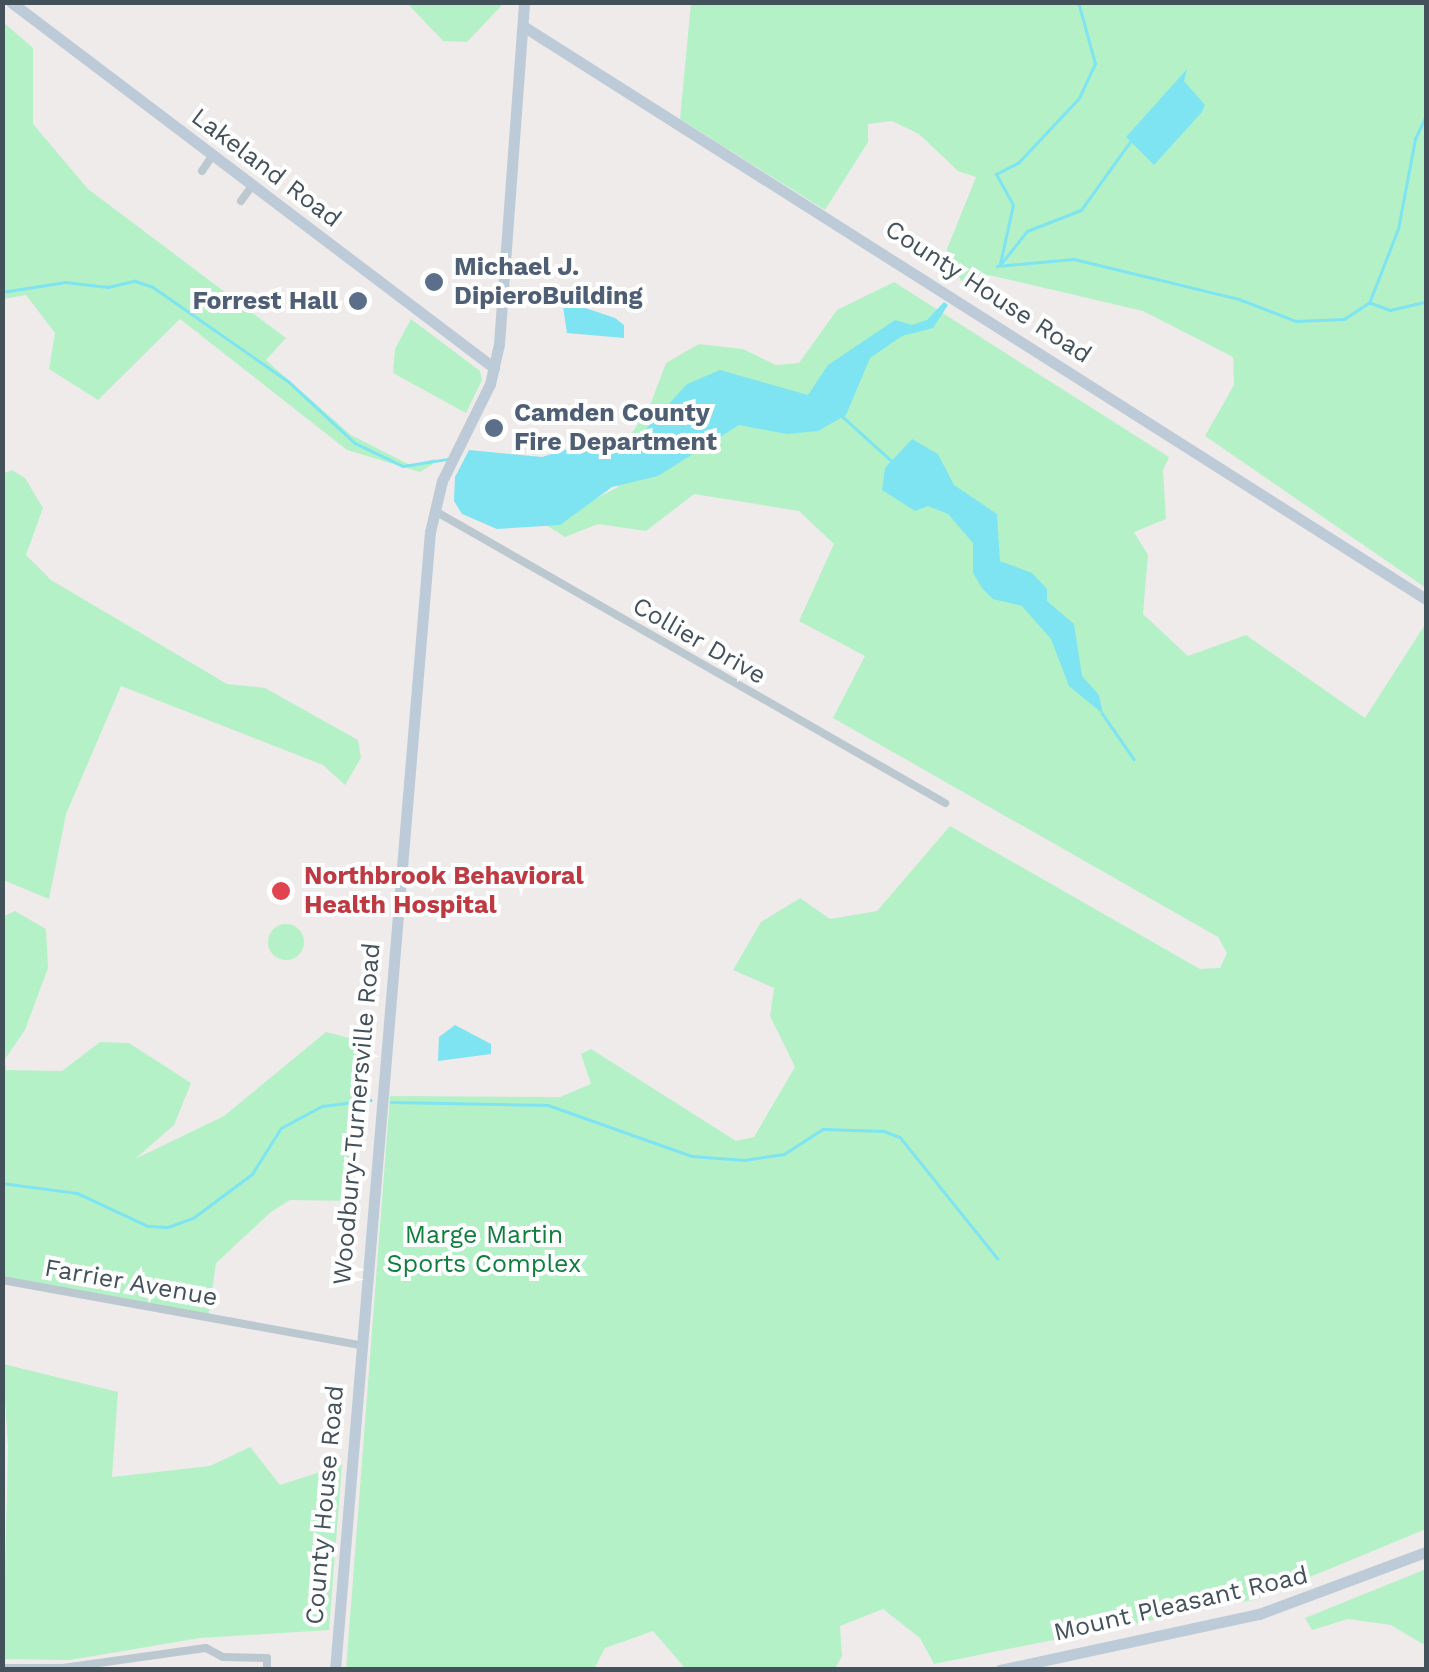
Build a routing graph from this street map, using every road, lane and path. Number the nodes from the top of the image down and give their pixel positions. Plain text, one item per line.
1 (11, 2) edge
2 (524, 2) edge
3 (523, 26) junction
4 (212, 156) junction
5 (202, 171) dead end
6 (252, 186) junction
7 (241, 201) dead end
8 (494, 368) junction
9 (434, 511) junction
10 (1426, 599) edge
11 (946, 803) dead end
12 (2, 1280) edge
13 (360, 1345) junction
14 (1426, 1552) edge
15 (223, 1657) junction
16 (2, 1668) edge
17 (63, 1669) edge
18 (228, 1670) edge
19 (267, 1670) edge
20 (335, 1670) edge
21 (1000, 1670) edge

1 - 4 street, Lakeland Road
2 - 3 street, Woodbury-Turnersville Road
3 - 8 street, Woodbury-Turnersville Road
3 - 10 street, County House Road
4 - 5 street
4 - 6 street, Lakeland Road
6 - 7 street
6 - 8 street, Lakeland Road
8 - 9 street, Woodbury-Turnersville Road
9 - 11 street, Collier Drive
9 - 13 street, Woodbury-Turnersville Road
12 - 13 street, Farrier Avenue
13 - 20 street, County House Road
14 - 21 street, Mount Pleasant Road
15 - 17 street
15 - 18 street
15 - 19 street
16 - 17 street

